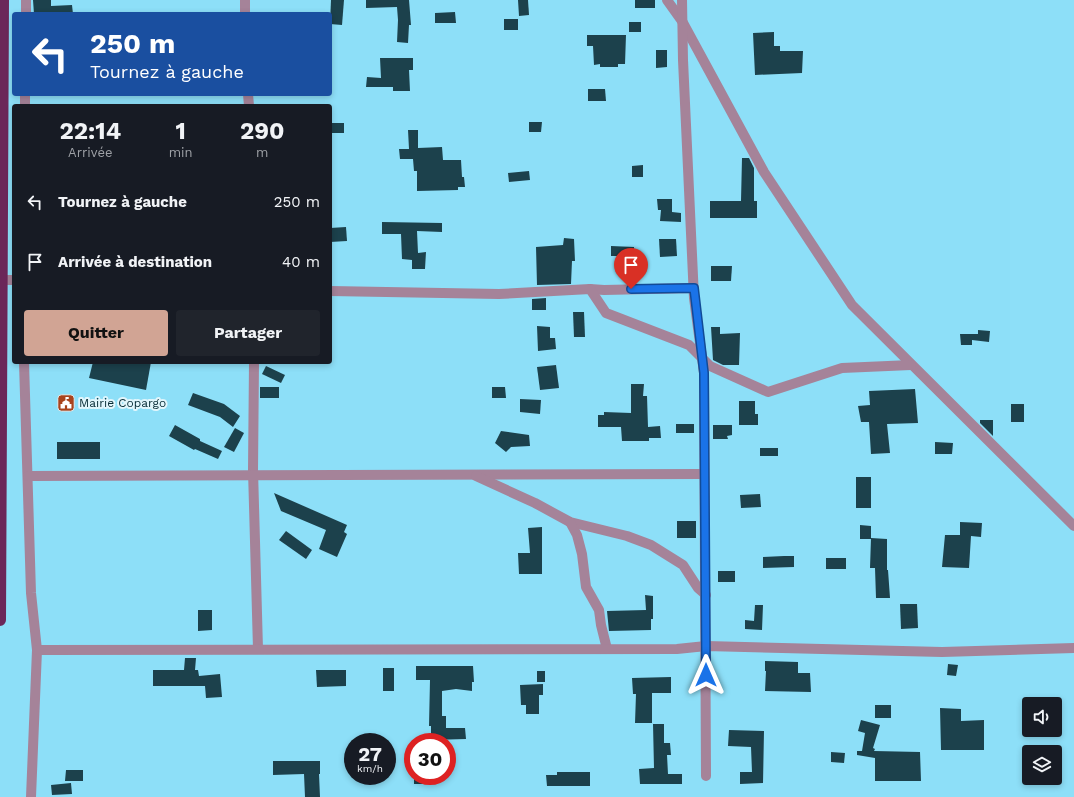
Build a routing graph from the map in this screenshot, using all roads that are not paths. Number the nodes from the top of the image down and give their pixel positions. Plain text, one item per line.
1 (3, 0) edge
2 (26, 0) edge
3 (245, 0) edge
4 (667, 0) edge
5 (682, 0) edge
6 (26, 12) edge
7 (245, 12) edge
8 (682, 21) junction
9 (1, 280) edge
10 (12, 280) edge
11 (694, 288) junction
12 (590, 289) junction
13 (332, 291) edge
14 (701, 356) junction
15 (24, 364) edge
16 (254, 364) edge
17 (911, 365) junction
18 (704, 474) junction
19 (472, 475) junction
20 (28, 476) junction
21 (253, 476) junction
22 (570, 522) junction
23 (1074, 526) edge
24 (706, 595) junction
25 (0, 620) edge
26 (706, 646) junction
27 (1074, 648) edge
28 (258, 649) junction
29 (607, 649) junction
30 (37, 650) junction
31 (706, 776) dead end
32 (31, 797) edge

1 - 9 highway
2 - 6 street
3 - 7 street
4 - 8 street
5 - 8 street
8 - 11 street
8 - 17 street
9 - 10 street
9 - 25 highway
11 - 12 street
11 - 14 street
12 - 13 street
12 - 14 street
14 - 17 street
14 - 18 street
15 - 20 street
16 - 21 street
17 - 23 street
18 - 19 street
18 - 24 street
19 - 21 street
19 - 22 street
20 - 21 street
20 - 30 street
21 - 28 street
22 - 24 street
22 - 29 street
24 - 26 street
26 - 27 street
26 - 29 street
26 - 31 street
28 - 29 street
28 - 30 street
30 - 32 street

